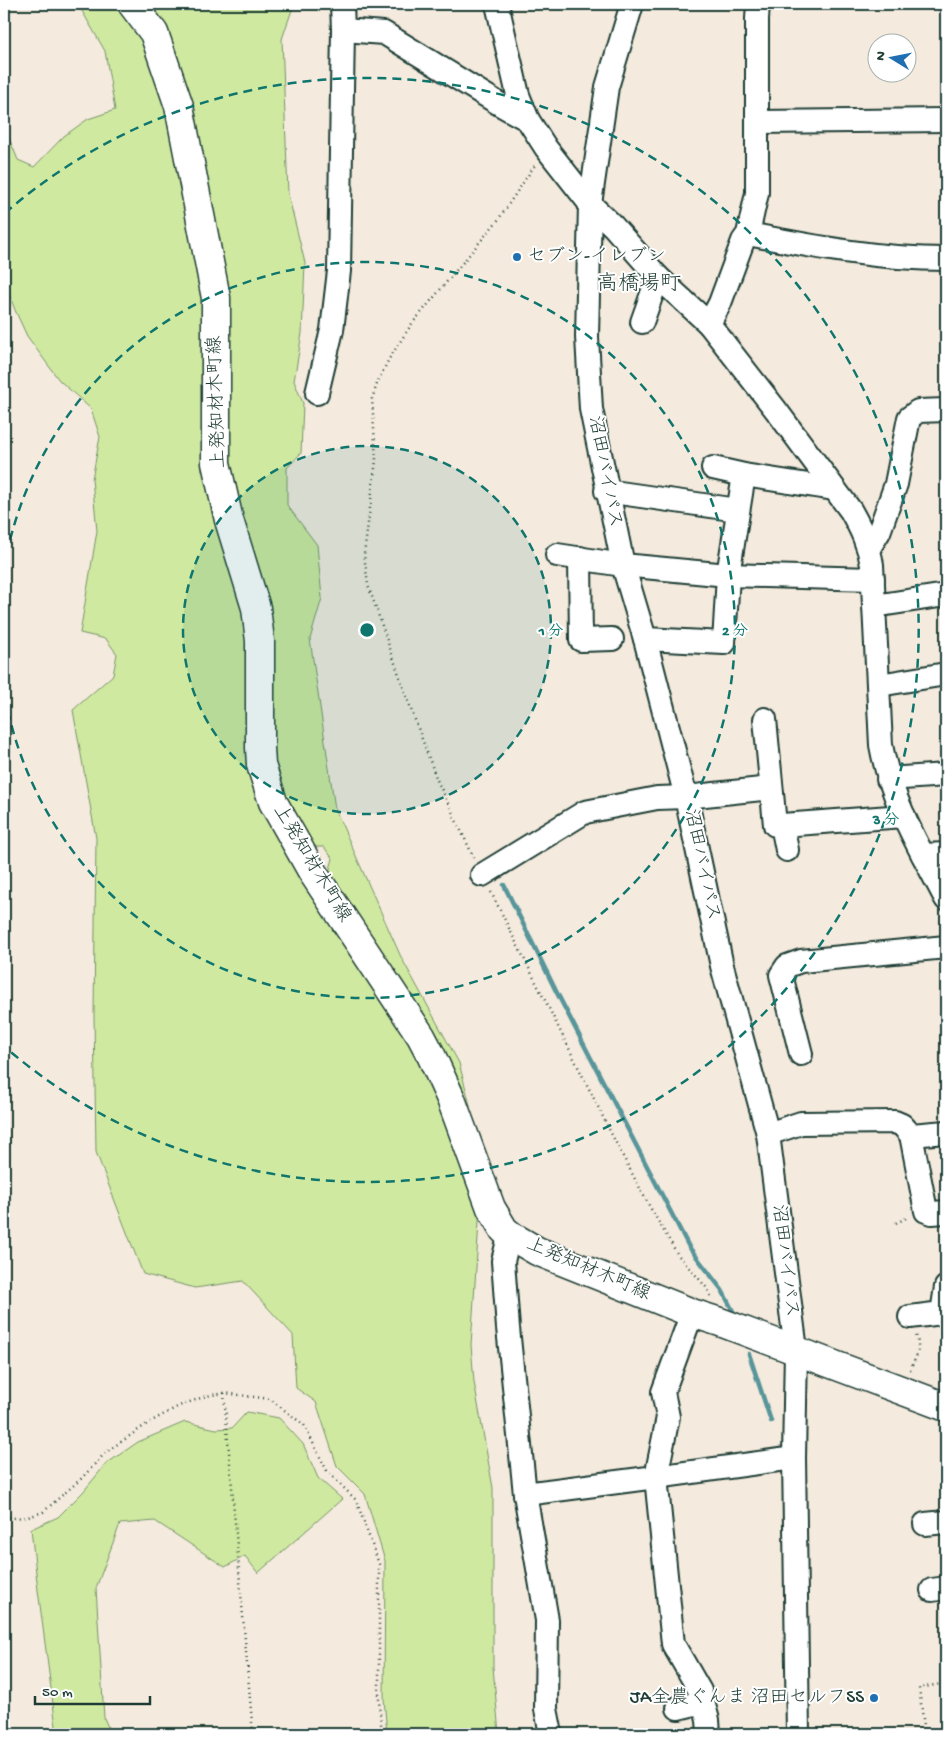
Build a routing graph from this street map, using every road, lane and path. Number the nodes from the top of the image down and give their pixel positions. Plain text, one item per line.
1 (132, 4) edge
2 (342, 4) edge
3 (497, 4) edge
4 (632, 4) edge
5 (758, 4) edge
6 (343, 30) junction
7 (528, 120) junction
8 (946, 120) edge
9 (758, 122) junction
10 (546, 148) junction
11 (590, 204) junction
12 (748, 234) junction
13 (946, 259) edge
14 (658, 277) junction
15 (642, 322) dead end
16 (709, 324) junction
17 (317, 393) dead end
18 (946, 410) edge
19 (713, 468) dead end
20 (744, 475) junction
21 (834, 489) junction
22 (606, 491) junction
23 (738, 510) junction
24 (869, 548) junction
25 (557, 555) dead end
26 (580, 558) junction
27 (622, 565) junction
28 (728, 575) junction
29 (872, 579) junction
30 (946, 595) edge
31 (874, 606) junction
32 (612, 639) dead end
33 (645, 639) junction
34 (946, 674) edge
35 (879, 685) junction
36 (764, 719) dead end
37 (946, 775) edge
38 (888, 779) junction
39 (771, 788) junction
40 (686, 797) junction
41 (904, 816) junction
42 (782, 825) junction
43 (787, 850) dead end
44 (946, 854) edge
45 (923, 855) junction
46 (482, 875) junction
47 (946, 898) edge
48 (946, 947) edge
49 (946, 954) edge
50 (787, 966) junction
51 (801, 1054) dead end
52 (946, 1132) edge
53 (768, 1134) junction
54 (911, 1135) junction
55 (946, 1212) edge
56 (513, 1237) junction
57 (946, 1287) edge
58 (692, 1313) junction
59 (910, 1317) joint
60 (720, 1322) junction
61 (796, 1350) junction
62 (900, 1389) junction
63 (224, 1393) junction
64 (946, 1407) edge
65 (794, 1458) junction
66 (656, 1477) junction
67 (525, 1494) junction
68 (4, 1516) edge
69 (946, 1683) edge
70 (703, 1702) junction
71 (678, 1708) dead end
72 (253, 1734) edge
73 (382, 1734) edge
74 (551, 1734) edge
75 (709, 1734) edge
76 (798, 1734) edge
77 (925, 1734) edge

1 - 56 main road, 上発知材木町線
2 - 6 street
3 - 7 street
4 - 11 street, 沼田バイパス
5 - 9 street
6 - 7 street
6 - 17 street
7 - 10 street
8 - 9 street
9 - 12 street
10 - 11 street
10 - 46 path
11 - 14 street
11 - 22 street, 沼田バイパス
12 - 13 street
12 - 16 street
14 - 15 street
14 - 16 street
16 - 21 street
18 - 24 street
19 - 20 street
20 - 21 street
20 - 23 street
21 - 24 street
22 - 23 street
22 - 27 street, 沼田バイパス
23 - 28 street
24 - 29 street
25 - 26 street
26 - 27 street
26 - 32 street
27 - 28 street
27 - 33 street, 沼田バイパス
28 - 29 street
28 - 33 street
29 - 31 street
30 - 31 street
31 - 35 street
33 - 40 street, 沼田バイパス
34 - 35 street
35 - 38 street
36 - 39 street
37 - 38 street
38 - 41 street
39 - 40 street
39 - 42 street
40 - 46 street
40 - 53 street, 沼田バイパス
41 - 42 street
41 - 45 street
42 - 43 street
44 - 45 street
45 - 47 street
46 - 60 path
48 - 50 street
49 - 50 street
50 - 51 street
52 - 54 street
53 - 54 street
53 - 61 street, 沼田バイパス
54 - 55 street
56 - 58 main road, 上発知材木町線
56 - 67 street
57 - 59 street
58 - 60 main road, 上発知材木町線
58 - 66 street
59 - 62 path
60 - 61 main road, 上発知材木町線
61 - 62 main road, 上発知材木町線
61 - 65 street, 沼田バイパス
62 - 64 main road, 上発知材木町線
63 - 68 path
63 - 72 path
63 - 73 path
65 - 66 street
65 - 76 street, 沼田バイパス
66 - 67 street
66 - 70 street
67 - 74 street
69 - 77 path
70 - 71 street
70 - 75 street

